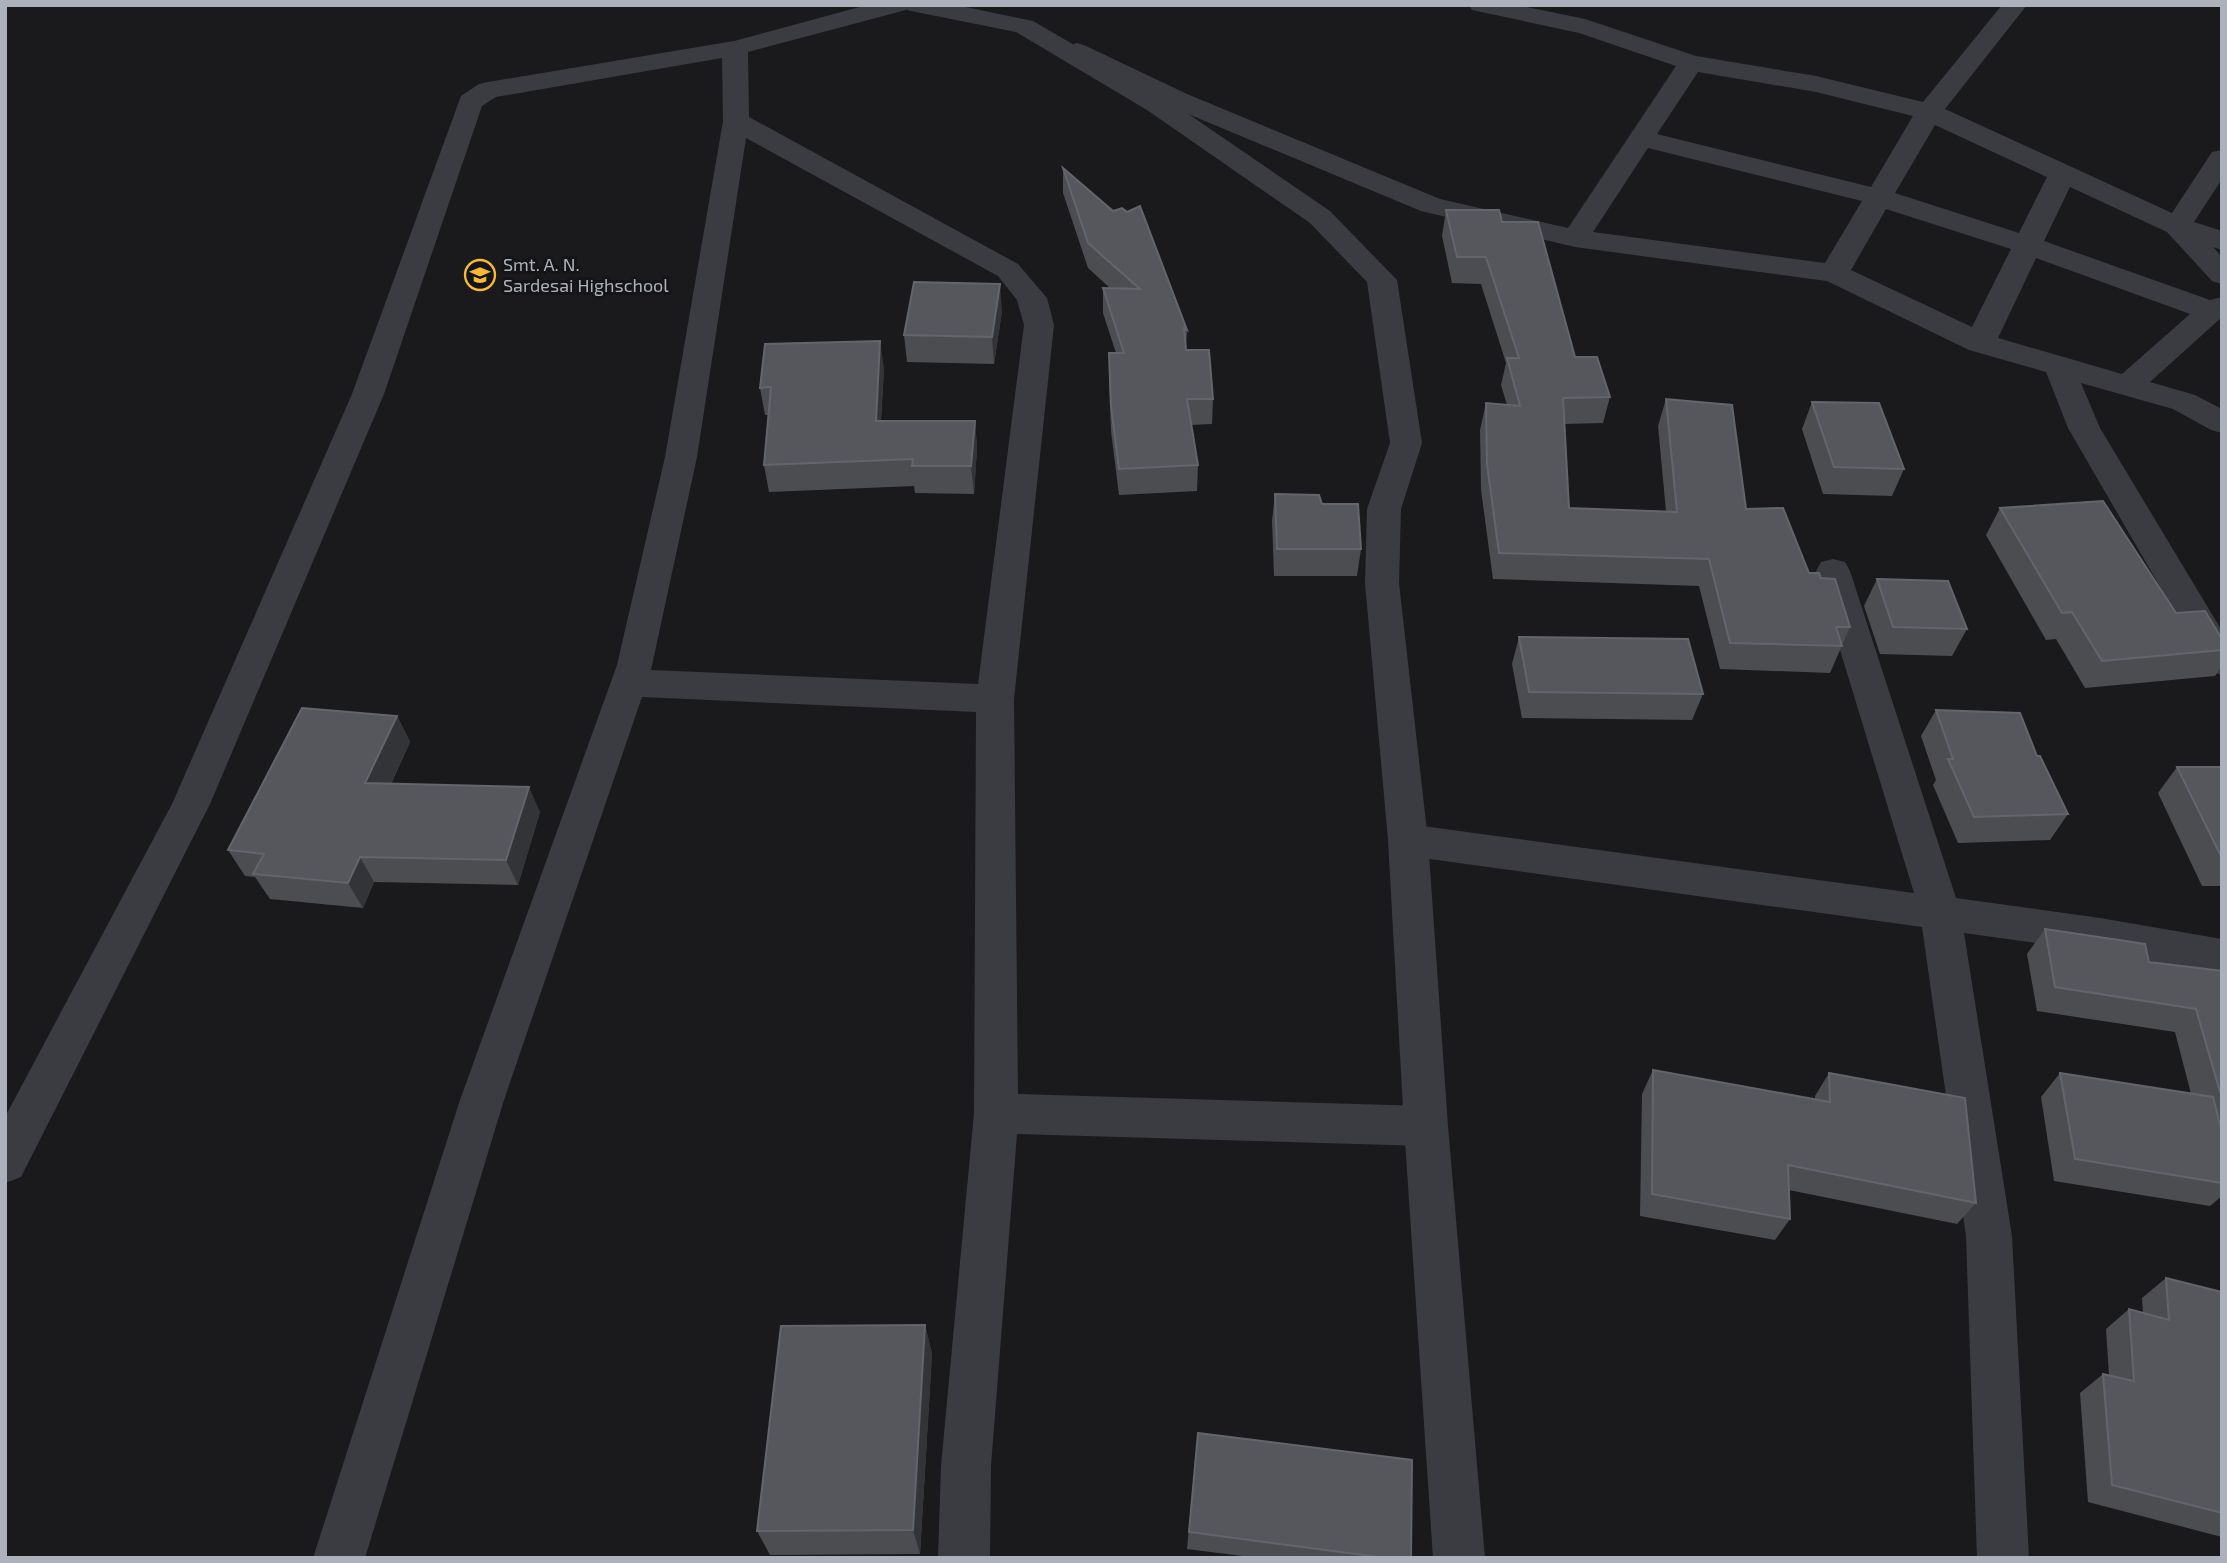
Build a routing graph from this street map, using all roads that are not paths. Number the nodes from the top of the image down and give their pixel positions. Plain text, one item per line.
1 (897, 5) edge
2 (916, 5) edge
3 (1481, 5) edge
4 (2015, 5) edge
5 (1024, 26) junction
6 (735, 48) junction
7 (1690, 63) junction
8 (1929, 112) junction
9 (736, 121) junction
10 (1640, 138) junction
11 (2222, 158) edge
12 (2062, 174) junction
13 (1879, 197) junction
14 (2178, 226) junction
15 (1575, 238) junction
16 (2222, 241) edge
17 (2027, 245) junction
18 (1834, 273) junction
19 (2222, 275) edge
20 (2216, 309) edge
21 (1980, 343) junction
22 (2059, 366) junction
23 (2127, 386) junction
24 (2222, 423) edge
25 (1833, 571) dead end
26 (2222, 662) edge
27 (629, 683) junction
28 (995, 699) junction
29 (1408, 839) junction
30 (1941, 914) junction
31 (2222, 957) edge
32 (996, 1113) junction
33 (1426, 1126) junction
34 (5, 1162) edge
35 (339, 1558) edge
36 (964, 1558) edge
37 (1459, 1558) edge
38 (2003, 1558) edge

1 - 6 street
2 - 5 street
3 - 7 street
4 - 8 street
5 - 15 street
5 - 29 street
6 - 9 street
6 - 34 street
7 - 8 street
7 - 10 street
8 - 12 street
8 - 13 street
9 - 27 street
9 - 28 street
10 - 13 street
10 - 15 street
11 - 14 street
12 - 14 street
12 - 17 street
13 - 17 street
13 - 18 street
14 - 16 street
14 - 19 street
15 - 18 street
17 - 20 street
17 - 21 street
18 - 21 street
20 - 23 street
21 - 22 street
22 - 23 street
22 - 26 street
23 - 24 street
25 - 30 street
27 - 28 street
27 - 35 street
28 - 32 street
29 - 30 street
29 - 33 street
30 - 31 street
30 - 38 street
32 - 33 street
32 - 36 street
33 - 37 street

